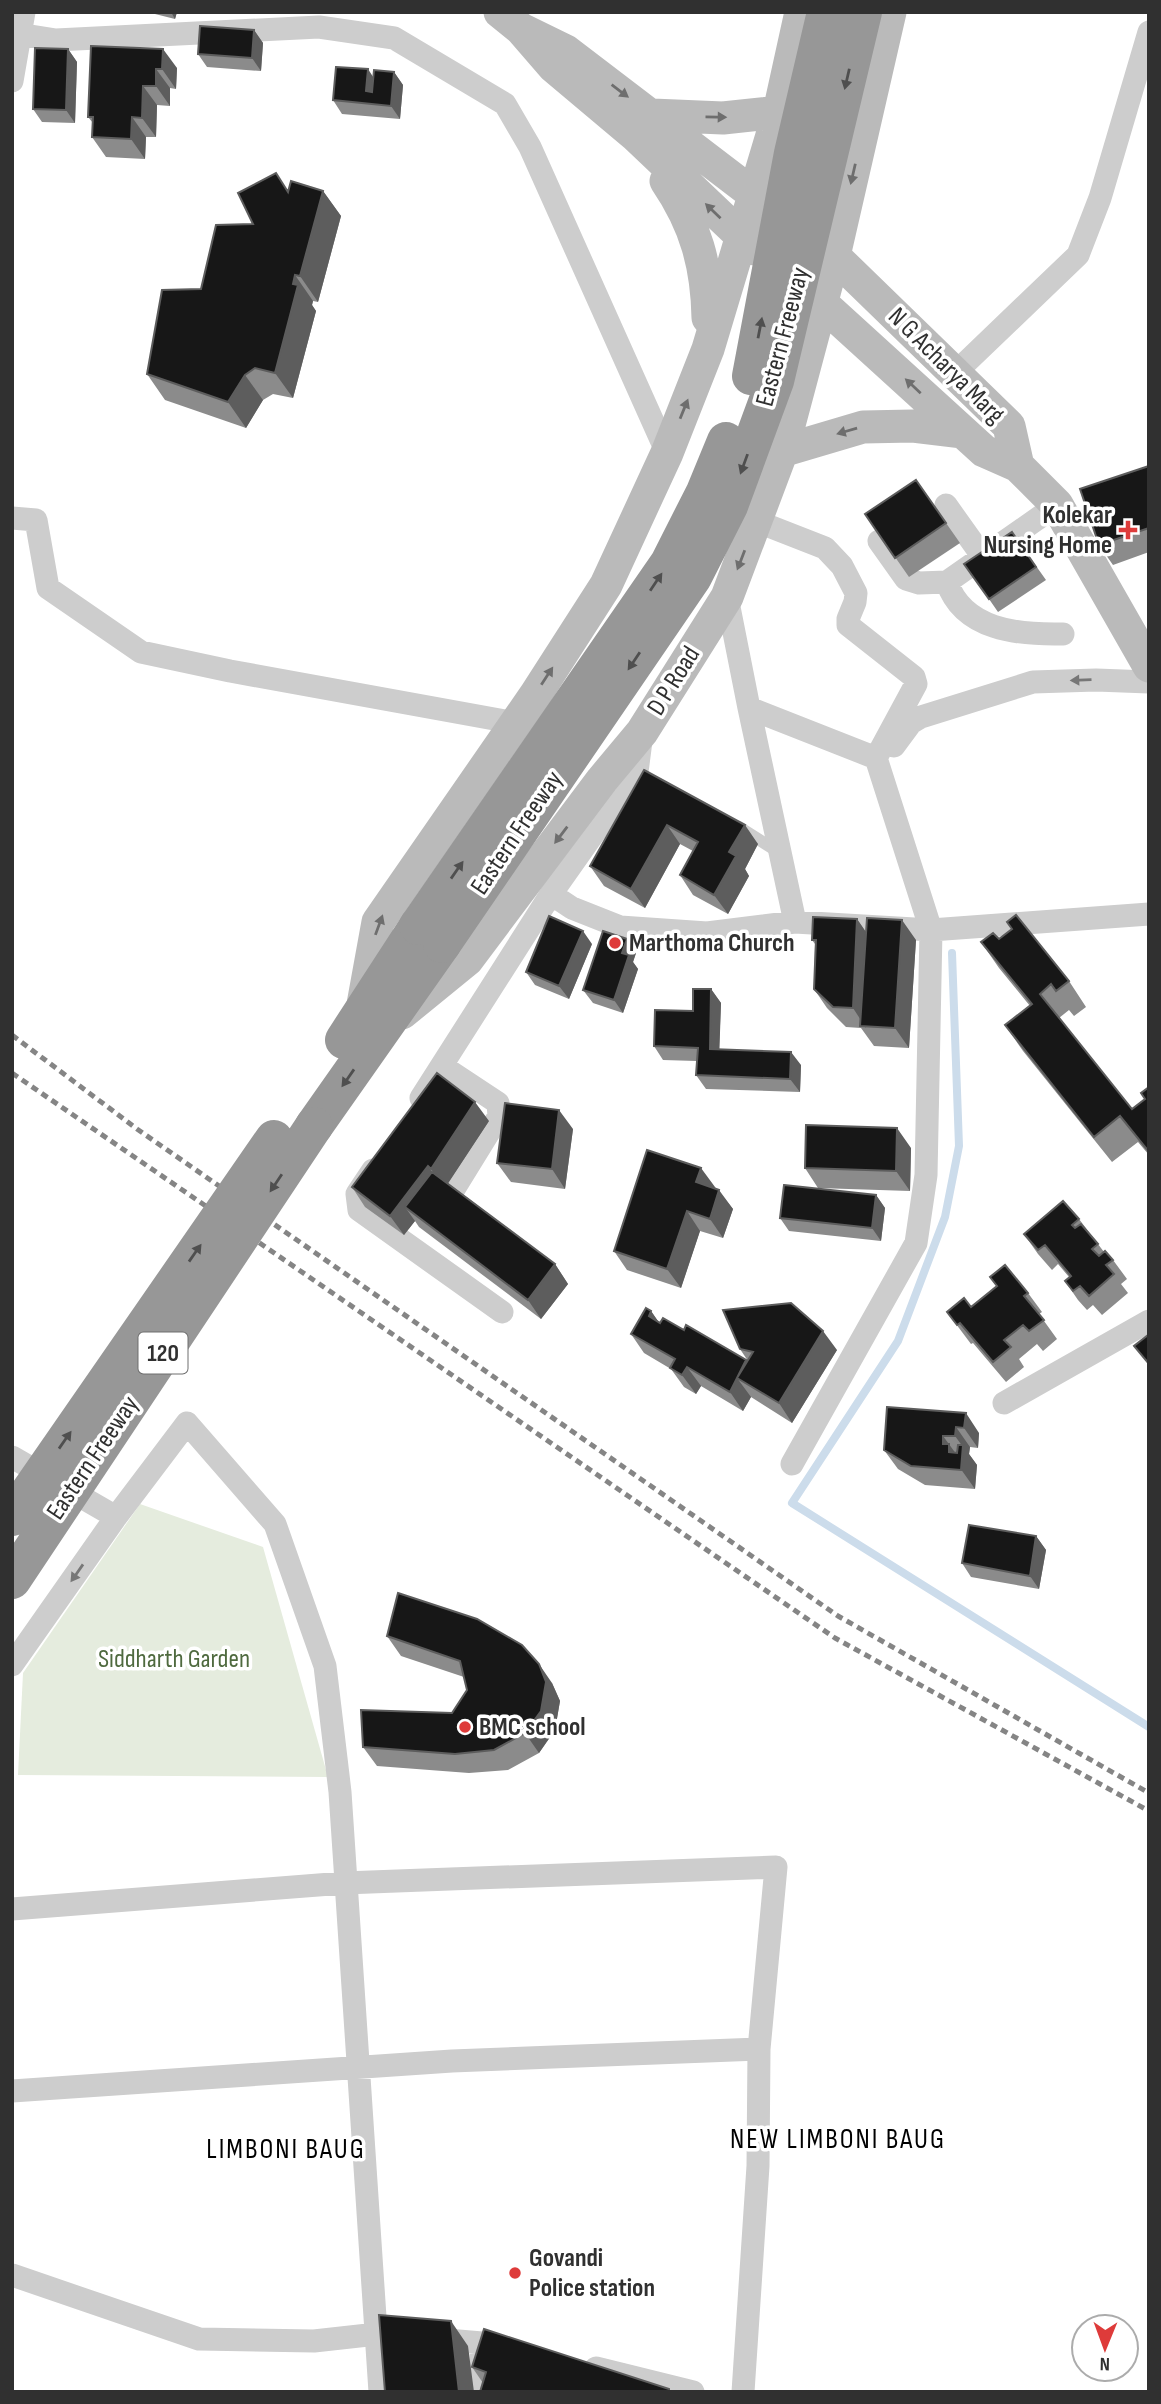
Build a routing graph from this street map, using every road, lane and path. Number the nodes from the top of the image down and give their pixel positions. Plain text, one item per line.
1 (801, 12) edge
2 (825, 12) edge
3 (863, 12) edge
4 (890, 12) edge
5 (511, 21) edge
6 (18, 26) edge
7 (1149, 32) edge
8 (12, 81) edge
9 (779, 112) junction
10 (644, 125) junction
11 (755, 195) junction
12 (740, 237) junction
13 (834, 256) junction
14 (822, 302) junction
15 (708, 349) junction
16 (955, 373) junction
17 (963, 432) junction
18 (782, 451) junction
19 (667, 453) junction
20 (1018, 466) junction
21 (946, 505) dead end
22 (1057, 505) junction
23 (12, 518) edge
24 (756, 521) junction
25 (879, 541) edge
26 (983, 556) junction
27 (947, 582) junction
28 (727, 597) junction
29 (1063, 634) dead end
30 (1149, 666) edge
31 (1149, 682) edge
32 (748, 708) junction
33 (516, 723) junction
34 (642, 732) junction
35 (876, 758) junction
36 (723, 817) edge
37 (780, 853) junction
38 (551, 894) junction
39 (1149, 914) edge
40 (795, 922) junction
41 (938, 930) junction
42 (430, 935) junction
43 (371, 1023) junction
44 (442, 1066) junction
45 (305, 1116) junction
46 (407, 1119) edge
47 (385, 1152) edge
48 (454, 1189) edge
49 (502, 1312) dead end
50 (1149, 1321) edge
51 (1004, 1403) dead end
52 (12, 1457) edge
53 (792, 1464) dead end
54 (12, 1517) edge
55 (116, 1517) junction
56 (12, 1580) edge
57 (12, 1665) edge
58 (344, 1883) junction
59 (12, 1909) edge
60 (759, 2049) junction
61 (359, 2069) junction
62 (12, 2091) edge
63 (12, 2275) edge
64 (377, 2334) junction
65 (482, 2343) junction
66 (533, 2354) edge
67 (572, 2363) edge
68 (380, 2392) edge
69 (481, 2392) edge
70 (693, 2392) edge
71 (743, 2392) edge

1 - 9 main road
42 -> 2 highway, Eastern Freeway, bridge
3 -> 42 highway, Eastern Freeway, bridge
4 -> 13 main road, D P Road
5 - 10 main road
6 - 8 street
6 - 19 street
7 - 16 street
10 -> 9 main road
9 - 11 main road
10 - 11 main road, N G Acharya Marg
12 -> 10 main road
10 - 15 main road
11 - 12 main road
11 - 13 main road, N G Acharya Marg
12 - 14 main road
12 - 15 main road
13 - 14 main road, D P Road
13 - 16 main road, N G Acharya Marg
17 -> 14 main road
14 - 18 main road, D P Road
19 -> 15 main road
16 - 20 main road, N G Acharya Marg
17 -> 18 main road
17 - 20 main road
18 - 24 main road, D P Road
33 -> 19 main road
20 - 22 main road
21 - 26 street
22 - 26 street
22 - 30 main road
23 - 33 street
24 -> 28 main road, D P Road
24 - 35 street
25 - 27 street
26 - 27 street
27 - 29 street
28 - 32 street
28 - 34 main road, D P Road
31 -> 41 street
32 - 35 street
32 - 37 street
43 -> 33 main road
34 - 38 street
34 -> 43 main road, D P Road
35 - 41 street
36 - 37 lane
37 - 40 street
38 - 40 street
38 - 44 street
39 - 41 street
40 - 41 street
41 - 53 street
42 - 43 highway, Eastern Freeway
43 - 45 highway, Eastern Freeway
44 - 46 street
44 - 48 street
54 -> 45 highway, Eastern Freeway / 120, bridge
45 -> 56 highway, Eastern Freeway / 120, bridge
47 - 49 street
50 - 51 street
52 - 55 street
55 -> 57 street
55 - 58 street
58 - 59 street
58 - 60 street
58 - 61 street
60 - 61 street
60 - 71 street
61 - 62 street
61 - 64 street
63 - 64 street
64 - 65 street
64 - 68 street
65 - 66 street
65 - 69 street
67 - 70 street

